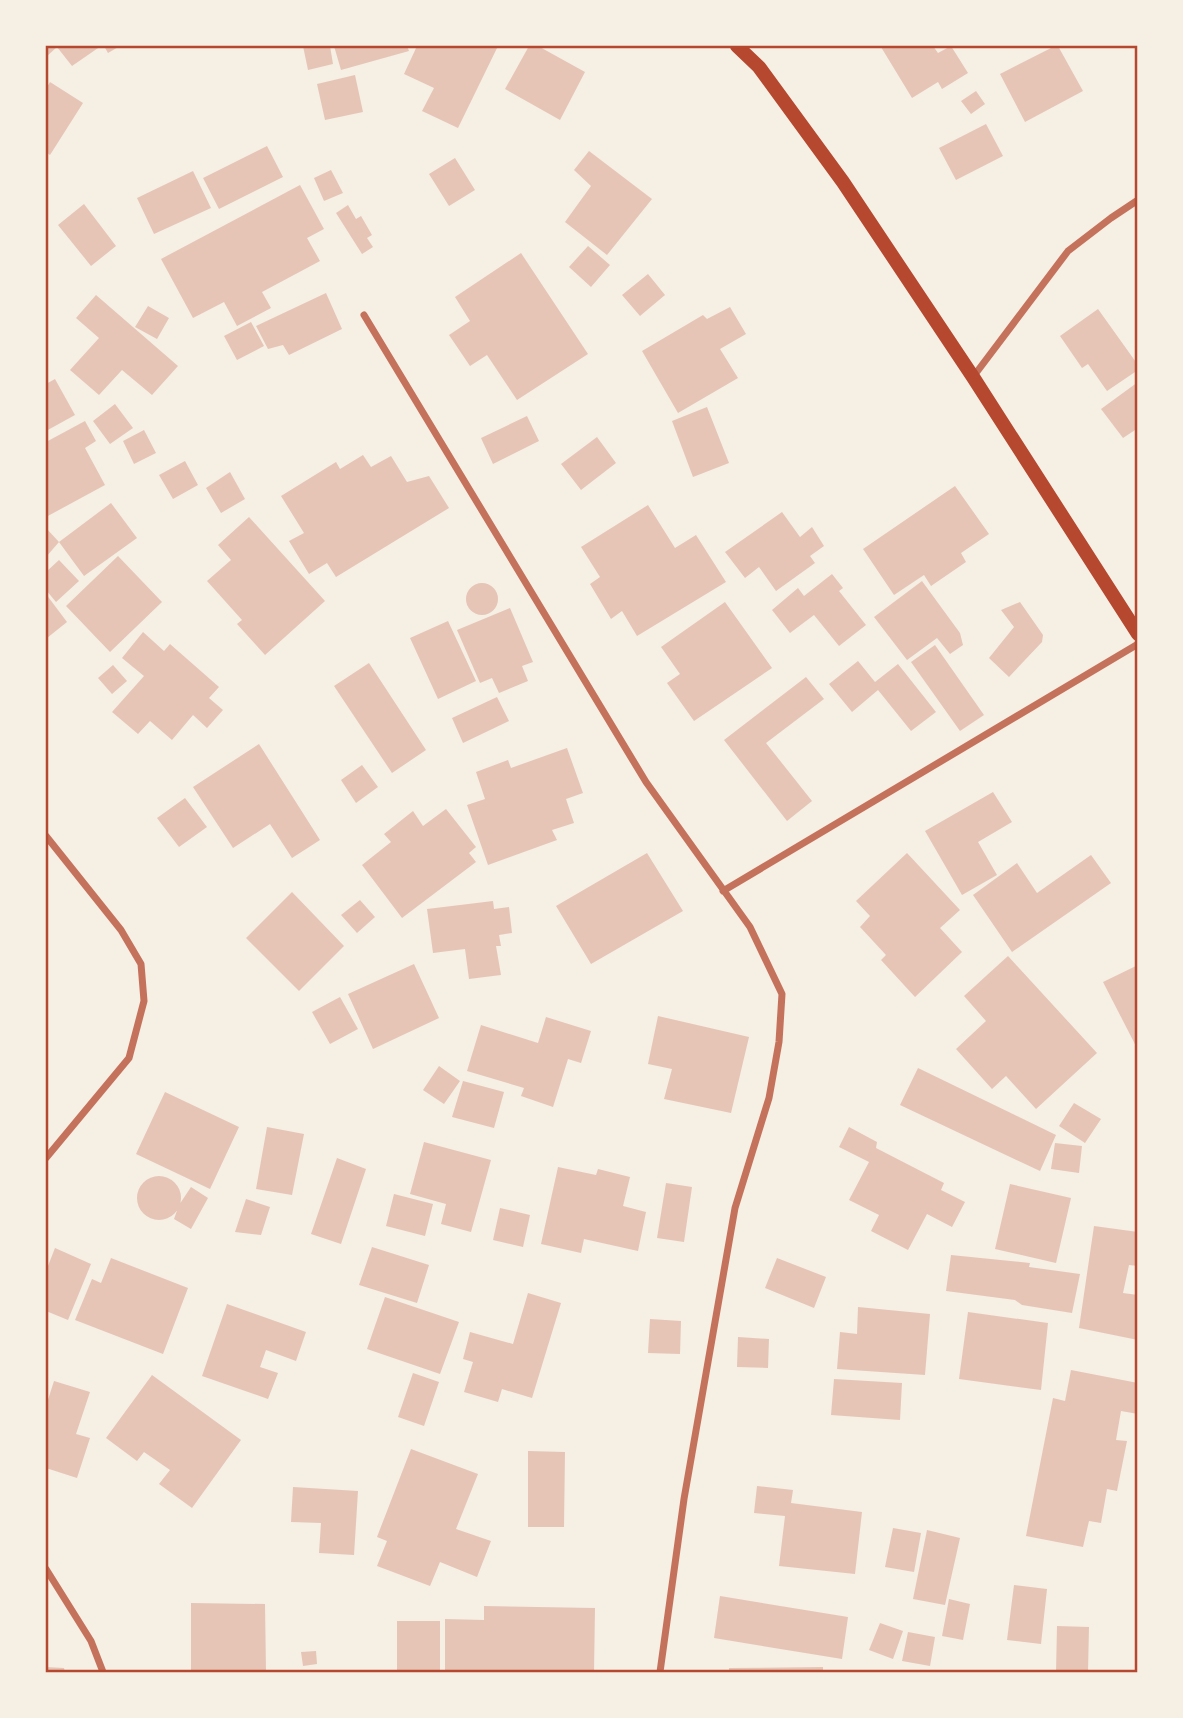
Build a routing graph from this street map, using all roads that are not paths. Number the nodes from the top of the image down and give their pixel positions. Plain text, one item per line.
1 (737, 46) edge
2 (1138, 200) edge
3 (364, 315) dead end
4 (973, 377) junction
5 (1138, 634) edge
6 (1138, 644) edge
7 (46, 836) edge
8 (723, 891) junction
9 (46, 1158) edge
10 (46, 1569) edge
11 (103, 1672) edge
12 (660, 1672) edge

1 - 4 main road
2 - 4 street
3 - 8 street
4 - 5 main road
6 - 8 street
7 - 9 street
8 - 12 street
10 - 11 street

